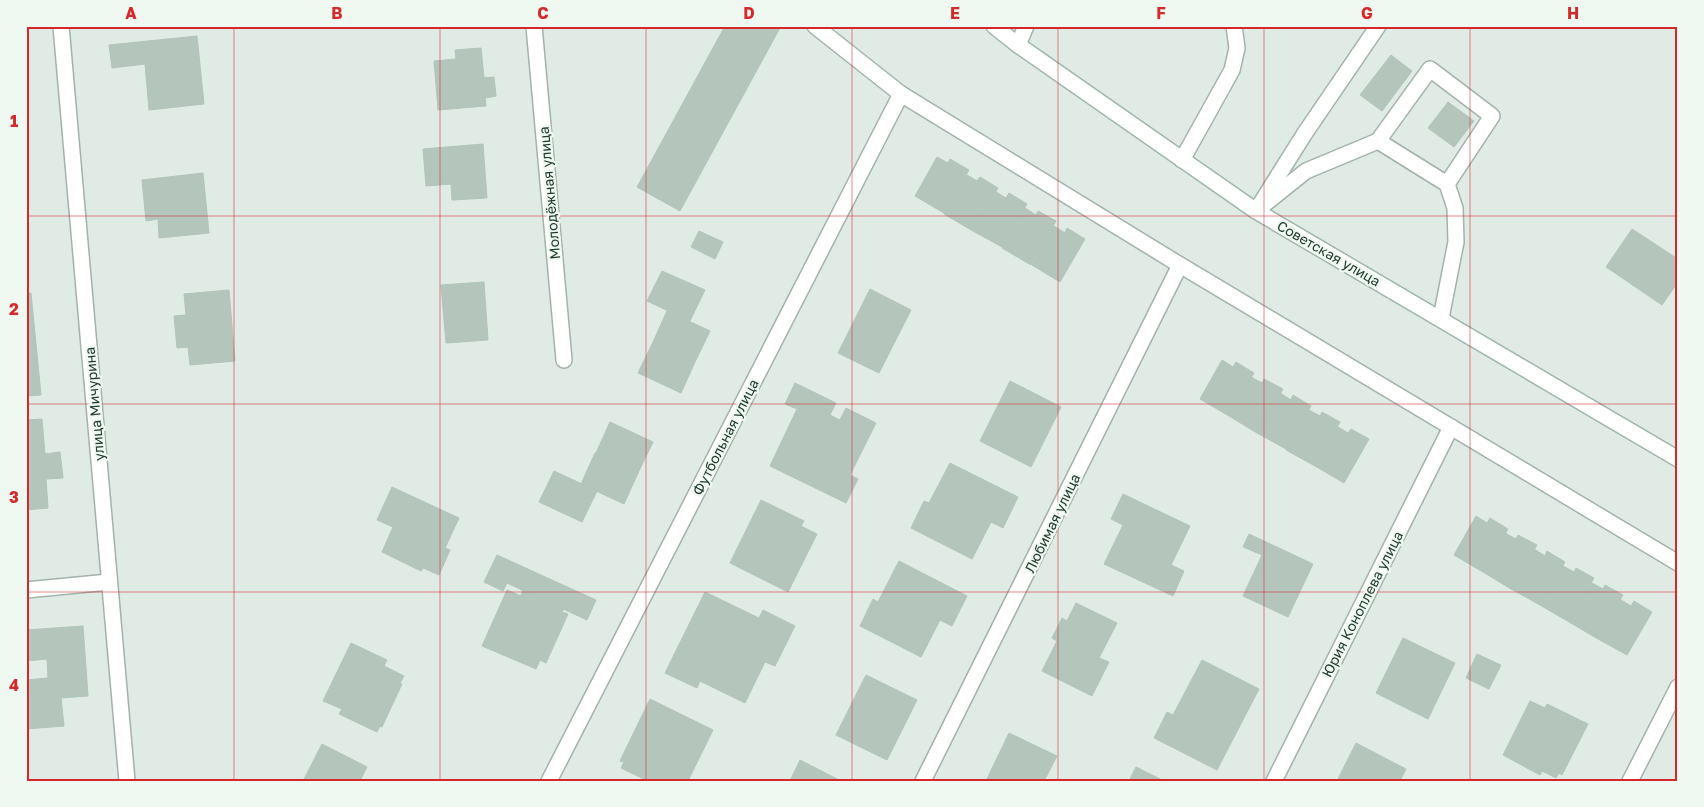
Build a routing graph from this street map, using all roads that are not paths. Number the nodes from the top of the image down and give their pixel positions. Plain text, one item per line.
1 (61, 26) edge
2 (534, 26) edge
3 (815, 26) edge
4 (994, 26) edge
5 (1026, 26) edge
6 (1234, 26) edge
7 (1378, 26) edge
8 (1018, 45) junction
9 (901, 94) junction
10 (1378, 141) junction
11 (1182, 160) junction
12 (1447, 184) junction
13 (1256, 211) junction
14 (1180, 265) junction
15 (1440, 318) junction
16 (564, 360) dead end
17 (1451, 427) junction
18 (1678, 459) edge
19 (1678, 562) edge
20 (109, 582) junction
21 (26, 590) edge
22 (1678, 687) edge
23 (128, 781) edge
24 (549, 781) edge
25 (923, 781) edge
26 (1274, 781) edge
27 (1630, 781) edge

1 - 20 street, улица Мичурина
2 - 16 street, Молодёжная улица
3 - 9 street
4 - 8 street, Советская улица
5 - 8 street
6 - 11 street
7 - 13 street
8 - 11 street, Советская улица
9 - 14 street
9 - 24 street, Футбольная улица
10 - 12 street
10 - 12 street
10 - 13 street
11 - 13 street, Советская улица
12 - 15 street
13 - 15 street, Советская улица
14 - 17 street
14 - 25 street, Любимая улица
15 - 18 street, Советская улица
17 - 19 street
17 - 26 street, Юрия Коноплева улица
20 - 21 street
20 - 23 street, улица Мичурина
22 - 27 street

